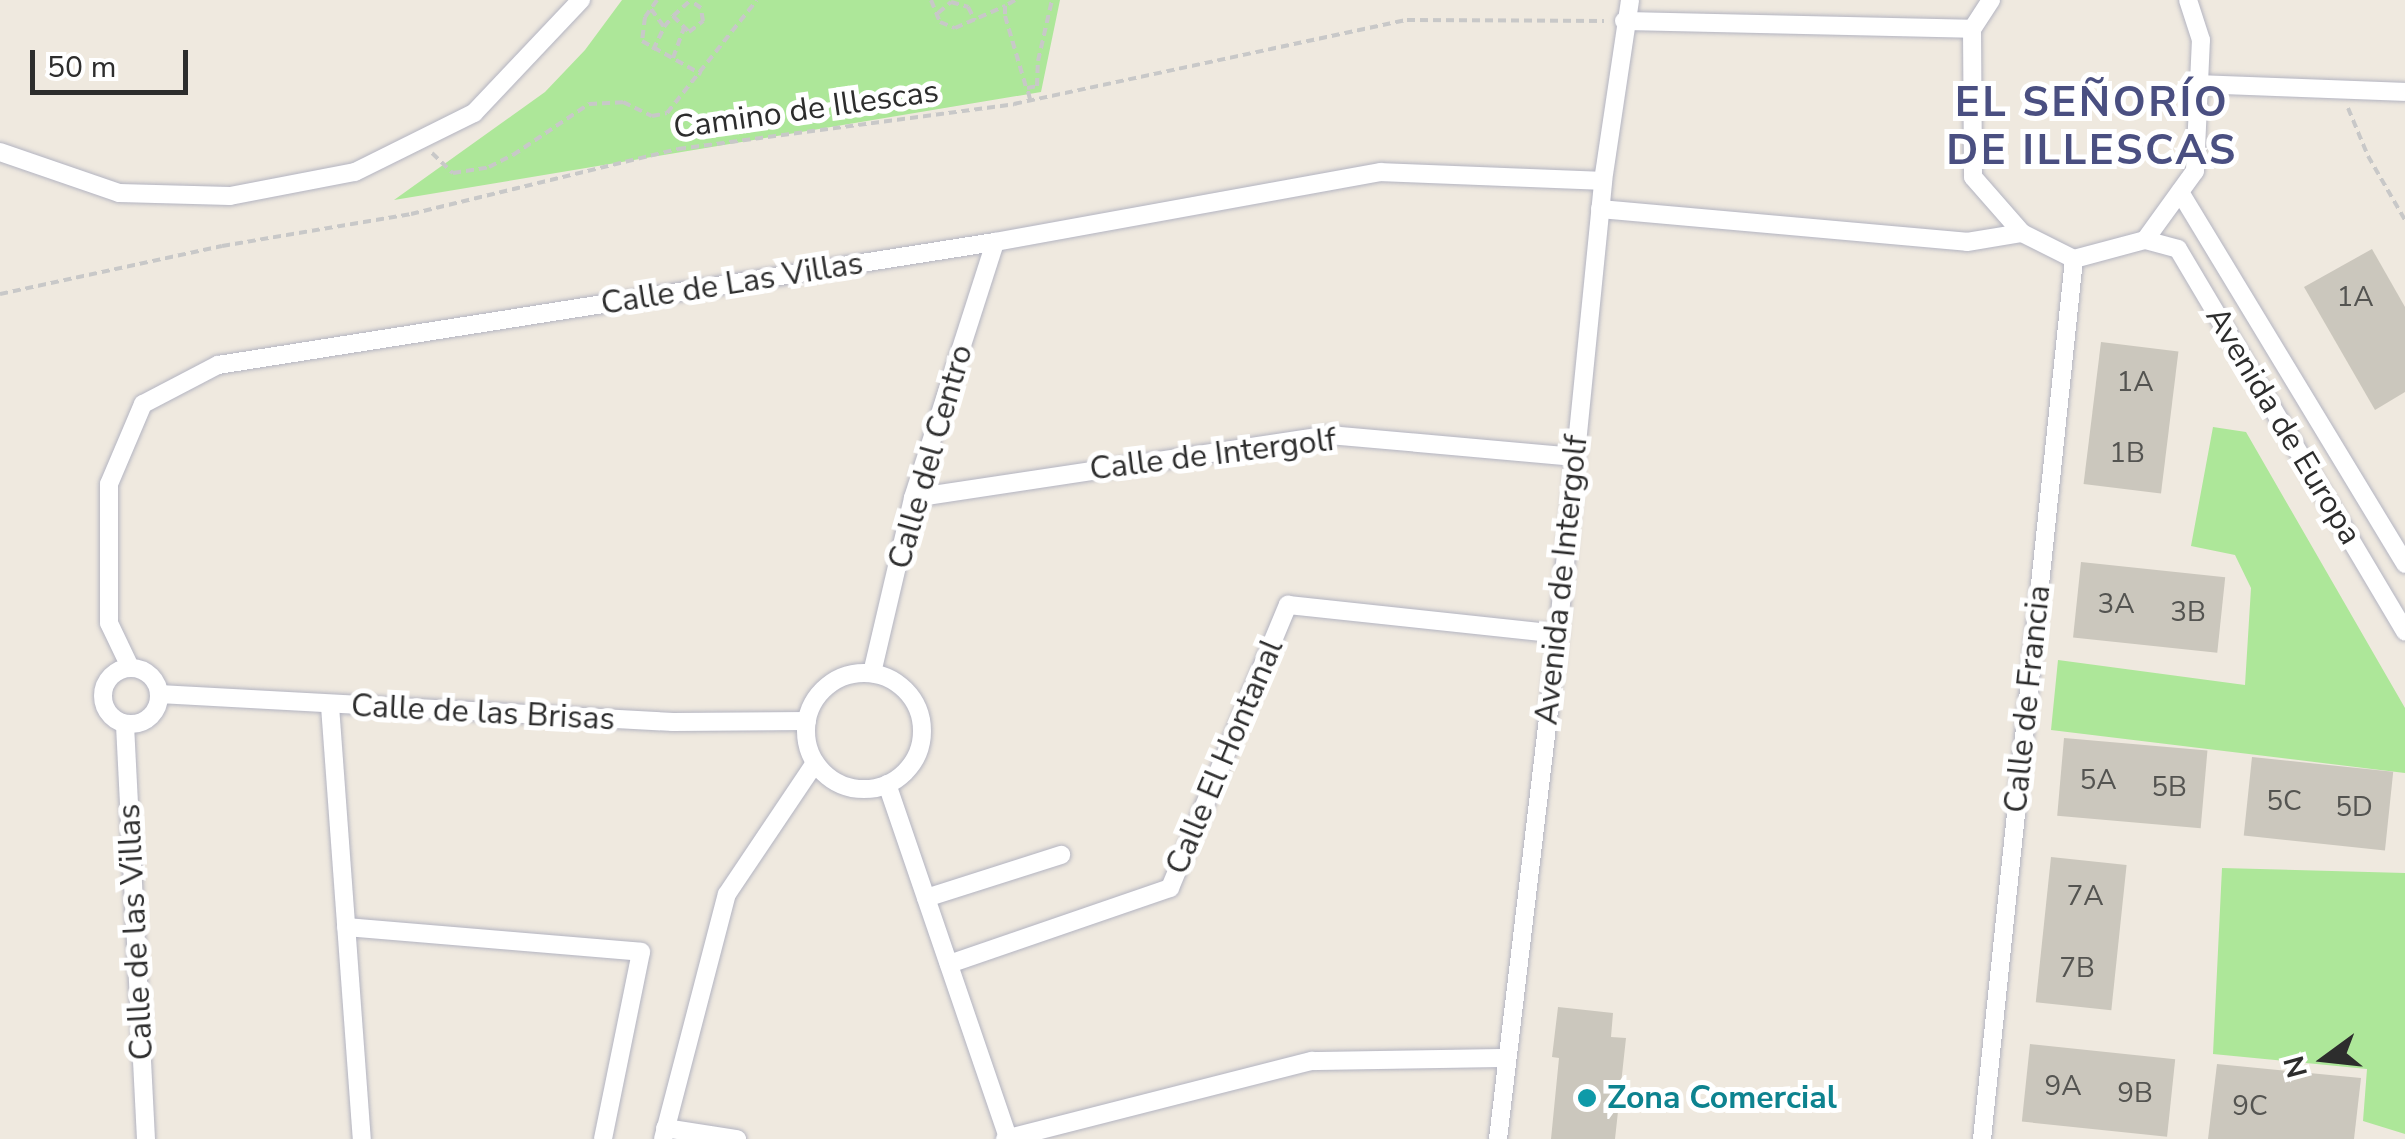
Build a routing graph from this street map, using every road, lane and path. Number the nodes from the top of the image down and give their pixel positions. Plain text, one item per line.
1 (581, 0) edge
2 (657, 0) edge
3 (692, 0) edge
4 (757, 0) edge
5 (931, 0) edge
6 (1015, 0) edge
7 (1052, 0) edge
8 (1630, 0) edge
9 (1991, 0) edge
10 (2188, 0) edge
11 (1004, 6) junction
12 (651, 9) junction
13 (937, 14) junction
14 (672, 16) junction
15 (975, 20) junction
16 (1624, 21) junction
17 (664, 27) junction
18 (684, 27) junction
19 (1972, 29) junction
20 (653, 50) junction
21 (673, 58) junction
22 (701, 74) junction
23 (2199, 84) junction
24 (2340, 89) junction
25 (2405, 92) edge
26 (1030, 101) junction
27 (418, 140) junction
28 (0, 152) edge
29 (1603, 181) junction
30 (2180, 192) junction
31 (1600, 209) junction
32 (2405, 220) edge
33 (2022, 234) junction
34 (2146, 240) junction
35 (995, 242) junction
36 (2074, 259) junction
37 (0, 294) edge
38 (1575, 458) junction
39 (913, 498) junction
40 (2405, 564) edge
41 (2405, 632) edge
42 (1558, 634) junction
43 (130, 667) junction
44 (872, 672) junction
45 (160, 694) junction
46 (330, 706) junction
47 (806, 721) junction
48 (126, 724) junction
49 (816, 762) junction
50 (887, 784) junction
51 (1062, 854) dead end
52 (926, 898) junction
53 (346, 927) junction
54 (949, 964) junction
55 (1506, 1058) junction
56 (664, 1134) edge
57 (1006, 1138) edge
58 (146, 1139) edge
59 (362, 1139) edge
60 (603, 1139) edge
61 (737, 1139) edge
62 (1498, 1139) edge
63 (1982, 1139) edge

1 - 27 street
2 - 12 path
3 - 14 path
3 - 18 path
4 - 22 path
5 - 13 path
6 - 11 path
7 - 26 path
8 - 16 street, Avenida de Intergolf
9 - 19 street
10 - 23 street
11 - 15 path
11 - 26 path
12 - 17 path
12 - 20 path
13 - 15 path
13 - 15 path
14 - 17 path
14 - 18 path
16 - 19 street
16 - 26 path, Camino de Illescas
16 - 29 street, Avenida de Intergolf
17 - 20 path
18 - 21 path
19 - 33 street
20 - 21 path
21 - 22 path
22 - 27 path
23 - 24 street
23 - 30 street
24 - 25 street
24 - 32 path
26 - 37 path, Camino de Illescas
27 - 28 street
29 - 31 street, Avenida de Intergolf
29 - 35 street, Calle de Las Villas
30 - 34 street
30 - 40 street, Avenida de Europa
31 - 33 street
31 - 38 street, Avenida de Intergolf
33 - 36 street
34 - 36 street
34 - 41 street, Avenida de Europa
35 - 39 street, Calle del Centro
35 - 43 street, Calle de Las Villas
36 - 63 street, Calle de Francia
38 - 39 street, Calle de Intergolf
38 - 42 street, Avenida de Intergolf
39 - 44 street, Calle del Centro
42 - 54 street, Calle El Hontanal
42 - 55 street, Avenida de Intergolf
43 - 45 street
43 - 48 street
44 - 47 street
44 - 50 street
45 - 46 street, Calle de las Brisas
45 - 48 street
46 - 47 street, Calle de las Brisas
46 - 53 street
47 - 49 street
48 - 58 street, Calle de las Villas
49 - 50 street
49 - 56 street
50 - 52 street
51 - 52 street
52 - 54 street
53 - 59 street
53 - 60 street
54 - 57 street
55 - 57 street
55 - 62 street, Avenida de Intergolf
56 - 61 street

